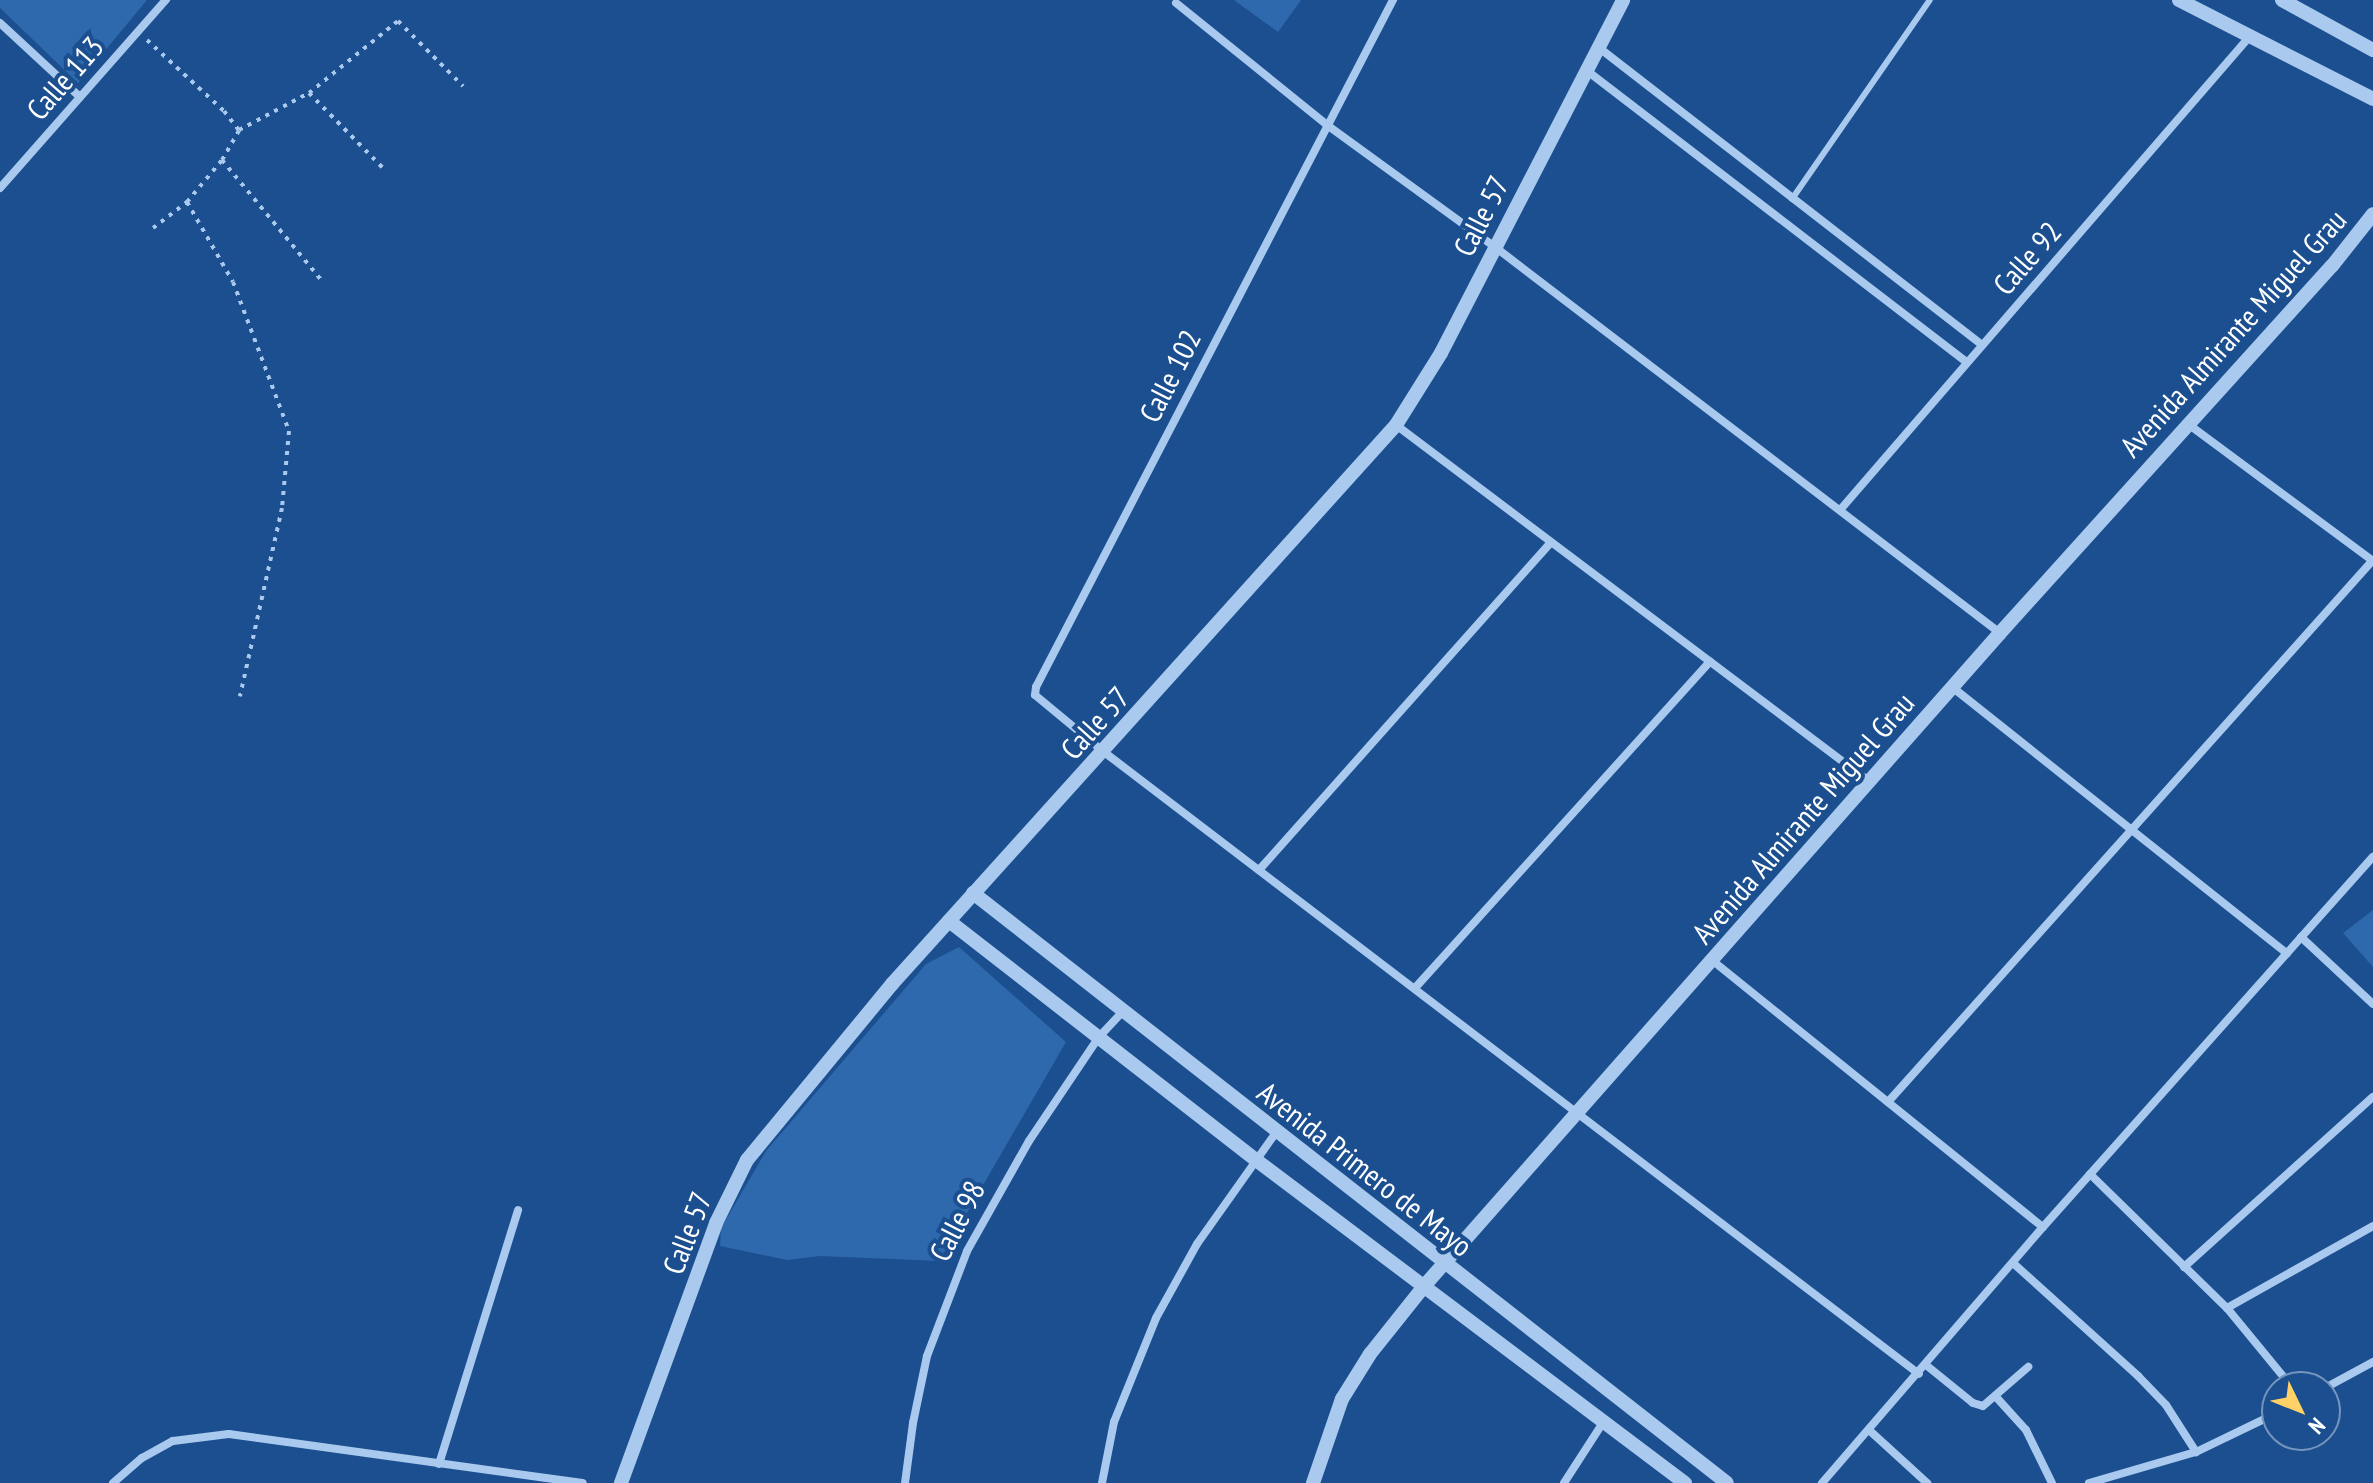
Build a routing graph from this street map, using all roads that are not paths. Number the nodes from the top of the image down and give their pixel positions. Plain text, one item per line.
1 (166, 0) edge
2 (1393, 0) edge
3 (1623, 0) edge
4 (1930, 0) edge
5 (2179, 0) edge
6 (2282, 0) edge
7 (1176, 3) dead end
8 (0, 23) edge
9 (2250, 36) junction
10 (1598, 47) junction
11 (2373, 50) edge
12 (1586, 70) junction
13 (80, 97) junction
14 (2373, 99) edge
15 (1327, 125) junction
16 (0, 188) edge
17 (1792, 199) junction
18 (2373, 214) edge
19 (1495, 247) junction
20 (1982, 345) junction
21 (1967, 362) junction
22 (2188, 423) junction
23 (1396, 425) junction
24 (1840, 510) junction
25 (1551, 542) junction
26 (2372, 561) edge
27 (2000, 633) junction
28 (1710, 661) junction
29 (1952, 687) junction
30 (1104, 752) junction
31 (1870, 782) junction
32 (2132, 829) junction
33 (2373, 857) edge
34 (1259, 870) junction
35 (973, 893) junction
36 (949, 921) junction
37 (2301, 937) junction
38 (2287, 953) junction
39 (1713, 961) junction
40 (1415, 988) junction
41 (2373, 1004) edge
42 (1123, 1011) junction
43 (1099, 1037) junction
44 (2373, 1097) edge
45 (1888, 1102) junction
46 (1578, 1112) junction
47 (1277, 1131) junction
48 (1256, 1160) junction
49 (2090, 1174) junction
50 (518, 1210) dead end
51 (2373, 1226) edge
52 (2043, 1227) junction
53 (1443, 1263) junction
54 (2013, 1263) junction
55 (2184, 1267) junction
56 (1425, 1285) junction
57 (2227, 1308) junction
58 (2373, 1362) edge
59 (1926, 1365) junction
60 (2028, 1367) dead end
61 (2279, 1371) edge
62 (1919, 1374) junction
63 (2341, 1379) edge
64 (1997, 1398) junction
65 (1604, 1420) junction
66 (2261, 1421) edge
67 (1869, 1430) junction
68 (2196, 1452) junction
69 (439, 1464) junction
70 (113, 1483) edge
71 (583, 1483) edge
72 (621, 1483) edge
73 (905, 1483) edge
74 (1102, 1483) edge
75 (1313, 1483) edge
76 (1564, 1483) edge
77 (1685, 1483) edge
78 (1727, 1483) edge
79 (1822, 1483) edge
80 (1927, 1483) edge
81 (2052, 1483) edge
82 (2089, 1483) edge

1 - 13 street, Calle 113
2 - 15 street, Calle 102
3 - 10 street, Calle 57
4 - 17 lane
5 - 9 street
6 - 11 street
7 - 15 street
8 - 13 street
9 - 14 street
9 - 20 street, Calle 92
10 - 12 street, Calle 57
10 - 17 street
12 - 19 street, Calle 57
12 - 21 street
13 - 16 street, Calle 113
15 - 19 street
15 - 30 street, Calle 102
17 - 20 street
18 - 22 street, Avenida Almirante Miguel Grau
19 - 23 street, Calle 57
19 - 24 street
20 - 21 street, Calle 92
21 - 24 street, Calle 92
22 - 26 street
22 - 27 street, Avenida Almirante Miguel Grau
23 - 25 street
23 - 30 street, Calle 57
24 - 27 street
25 - 28 street
25 - 34 street
26 - 32 street
27 - 29 street, Avenida Almirante Miguel Grau
28 - 31 street
28 - 40 street
29 - 31 street, Avenida Almirante Miguel Grau
29 - 32 street
30 - 34 street, Calle 102
30 - 35 street, Calle 57
31 - 39 street, Avenida Almirante Miguel Grau
32 - 38 street
32 - 45 street
33 - 37 street
34 - 40 street, Calle 102
35 - 36 street, Calle 57
35 - 42 street, Avenida Primero de Mayo
36 - 43 street, Avenida Primero de Mayo
36 - 72 street, Calle 57
37 - 38 street
37 - 41 street
38 - 49 street
39 - 45 street
39 - 46 street, Avenida Almirante Miguel Grau
40 - 46 street, Calle 102
42 - 43 street, Calle 98
42 - 47 street, Avenida Primero de Mayo
43 - 48 street, Avenida Primero de Mayo
43 - 73 street, Calle 98
44 - 55 street
45 - 52 street
46 - 53 street, Avenida Almirante Miguel Grau
46 - 62 street, Calle 102
47 - 48 street
47 - 53 street, Avenida Primero de Mayo
48 - 56 street, Avenida Primero de Mayo
48 - 74 street
49 - 52 street
49 - 55 street
50 - 69 street
51 - 57 street
52 - 54 street
53 - 56 street, Avenida Almirante Miguel Grau
53 - 78 street, Avenida Primero de Mayo
54 - 59 street
54 - 68 street
55 - 57 street
56 - 65 street, Avenida Primero de Mayo
56 - 75 street, Avenida Almirante Miguel Grau
57 - 61 street
58 - 63 street
59 - 62 street
59 - 64 street
60 - 64 street
62 - 67 street
64 - 81 street
65 - 76 street
65 - 77 street, Avenida Primero de Mayo
66 - 68 street
67 - 79 street
67 - 80 street
68 - 82 street
69 - 70 street
69 - 71 street

